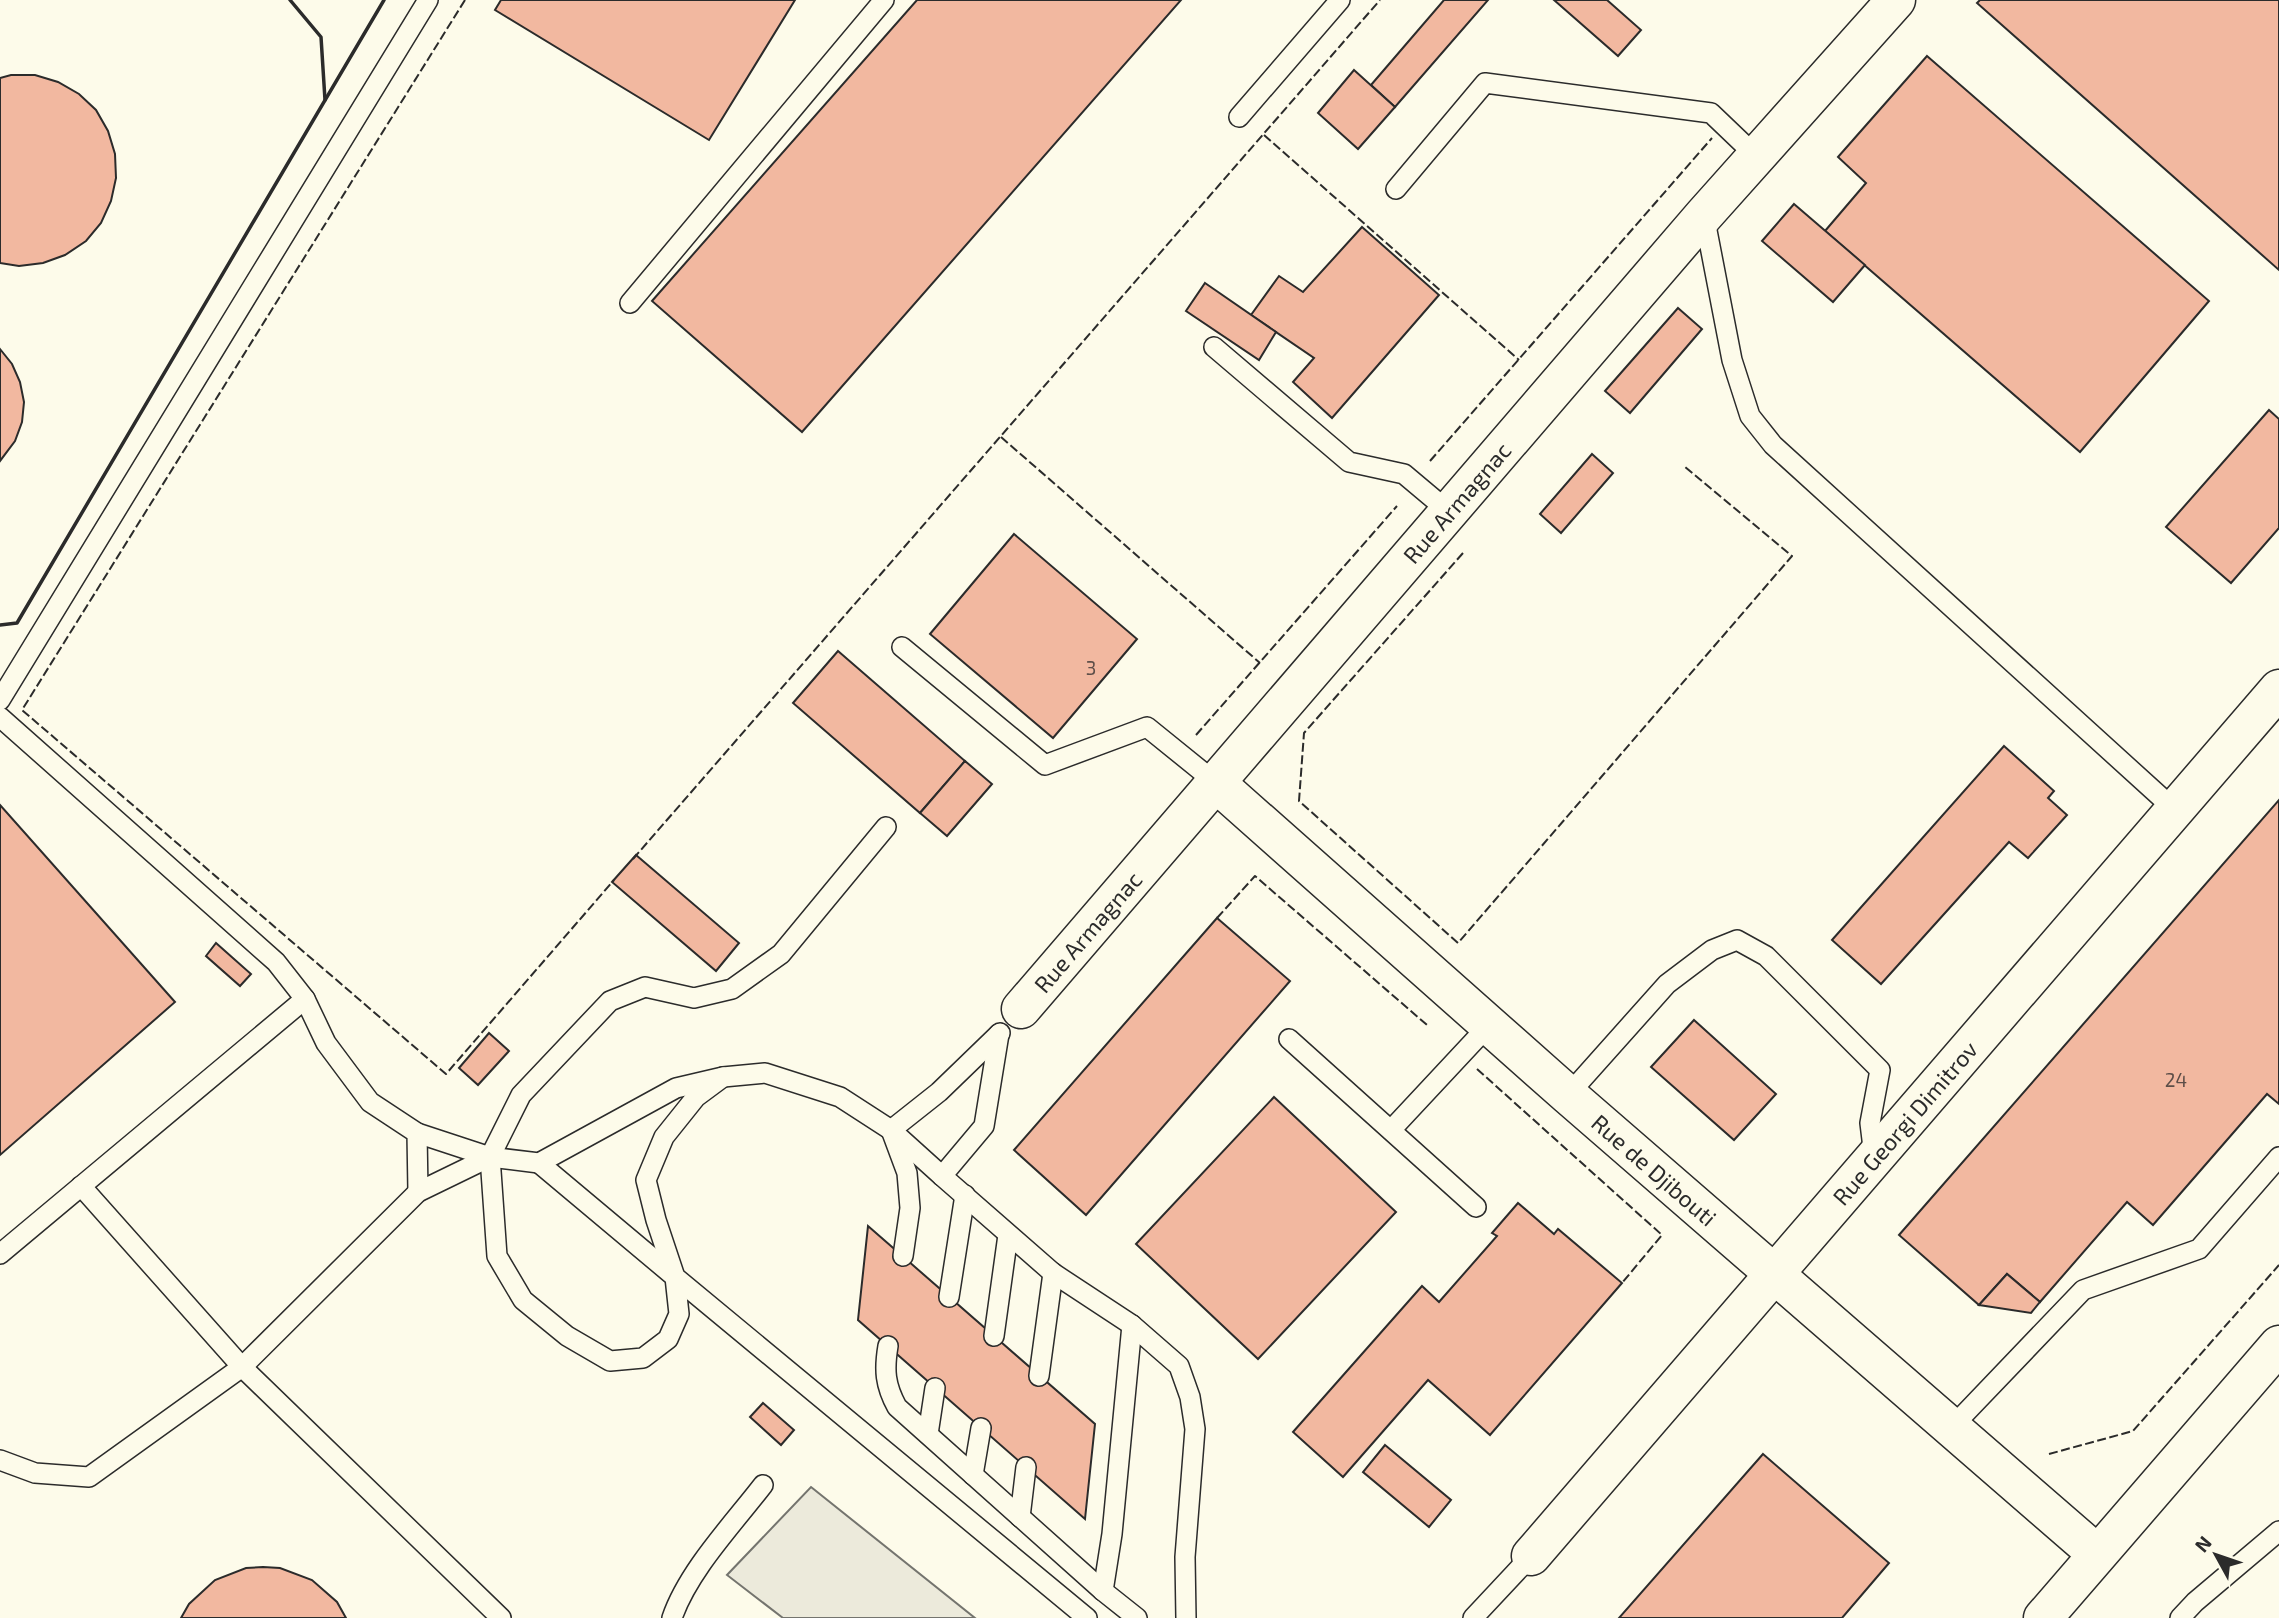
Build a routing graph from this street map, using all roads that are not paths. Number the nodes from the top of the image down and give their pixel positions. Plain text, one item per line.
1 (428, 0) edge
2 (884, 0) edge
3 (1340, 0) edge
4 (1896, 0) edge
5 (1239, 117) dead end
6 (1756, 156) junction
7 (1396, 189) dead end
8 (1704, 215) junction
9 (630, 303) dead end
10 (1214, 347) dead end
11 (1448, 511) junction
12 (902, 647) dead end
13 (2279, 689) edge
14 (0, 700) edge
15 (0, 717) edge
16 (1214, 782) junction
17 (2175, 810) junction
18 (886, 827) dead end
19 (305, 999) junction
20 (1010, 1022) junction
21 (1489, 1025) junction
22 (1289, 1039) dead end
23 (723, 1077) junction
24 (1568, 1095) junction
25 (891, 1130) junction
26 (1391, 1130) junction
27 (417, 1133) junction
28 (490, 1157) junction
29 (2279, 1157) edge
30 (1874, 1158) junction
31 (539, 1163) junction
32 (942, 1176) junction
33 (81, 1186) junction
34 (418, 1192) junction
35 (965, 1195) junction
36 (1476, 1207) dead end
37 (1008, 1235) junction
38 (0, 1254) edge
39 (902, 1256) dead end
40 (1053, 1273) junction
41 (1774, 1274) junction
42 (675, 1278) junction
43 (949, 1297) dead end
44 (1132, 1325) junction
45 (994, 1336) dead end
46 (2279, 1345) edge
47 (888, 1346) dead end
48 (242, 1367) junction
49 (1039, 1376) dead end
50 (935, 1388) dead end
51 (981, 1428) dead end
52 (1951, 1428) junction
53 (928, 1434) junction
54 (0, 1460) edge
55 (1026, 1467) dead end
56 (973, 1475) junction
57 (763, 1485) dead end
58 (1020, 1517) junction
59 (2279, 1531) edge
60 (2097, 1555) junction
61 (1531, 1556) joint
62 (1103, 1591) junction
63 (501, 1618) edge
64 (672, 1618) edge
65 (1087, 1618) edge
66 (1137, 1618) edge
67 (1186, 1618) edge
68 (1473, 1618) edge
69 (2043, 1618) edge
70 (2180, 1618) edge

1 - 14 lane
2 - 9 lane
3 - 5 lane
4 - 6 street, Rue Armagnac
6 - 7 lane
6 - 8 street, Rue Armagnac
8 - 11 street, Rue Armagnac
8 - 17 lane
10 - 11 lane
11 - 16 street, Rue Armagnac
12 - 16 lane
13 - 17 street, Rue Georgi Dimitrov
15 - 19 lane
16 - 20 street, Rue Armagnac
16 - 21 street, Rue de Djibouti
17 - 30 street, Rue Georgi Dimitrov
18 - 28 lane
19 - 27 lane
19 - 33 lane
20 - 25 lane
20 - 32 lane
21 - 24 street, Rue de Djibouti
21 - 26 lane
22 - 26 lane
23 - 25 lane
23 - 31 lane
23 - 42 lane
24 - 30 lane
24 - 41 street, Rue de Djibouti
25 - 32 lane
25 - 39 lane
26 - 36 lane
27 - 28 lane
27 - 34 lane
28 - 31 lane
28 - 34 lane
28 - 42 lane
29 - 52 lane
30 - 41 street, Rue Georgi Dimitrov
31 - 42 lane
32 - 35 lane
33 - 38 lane
33 - 48 lane
34 - 48 lane
35 - 37 lane
35 - 43 lane
37 - 40 lane
37 - 45 lane
40 - 44 lane
40 - 49 lane
41 - 52 street, Rue de Djibouti
41 - 61 street, Rue Georgi Dimitrov
42 - 65 lane
44 - 62 lane
44 - 67 lane
46 - 60 street
47 - 53 lane
48 - 54 lane
48 - 63 lane
50 - 53 lane
51 - 56 lane
52 - 60 street, Rue de Djibouti
53 - 56 lane
55 - 58 lane
56 - 58 lane
57 - 64 lane
58 - 62 lane
59 - 70 lane
60 - 69 street
61 - 68 lane
62 - 66 lane

